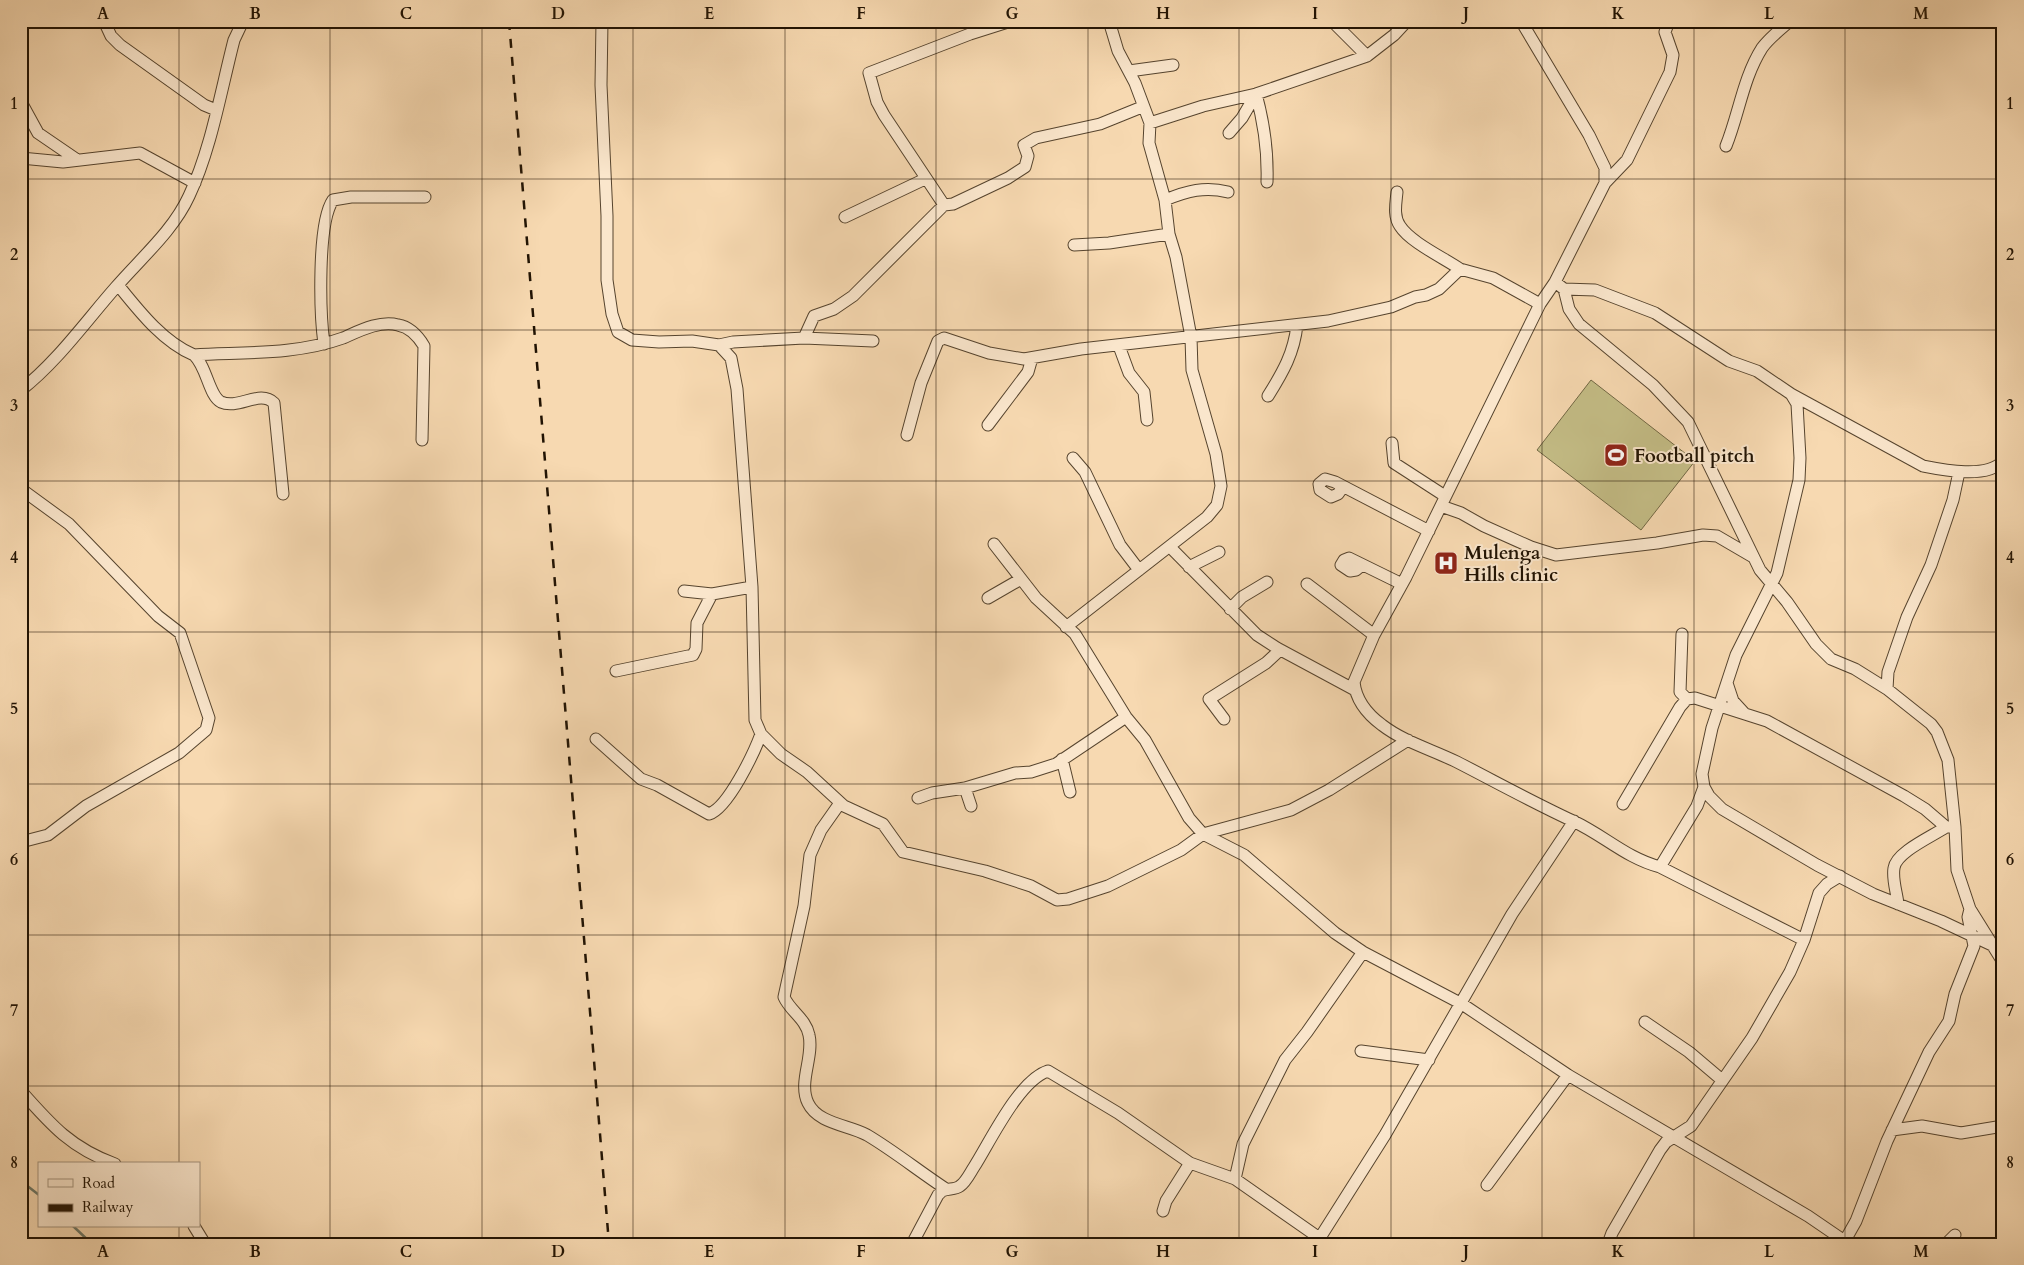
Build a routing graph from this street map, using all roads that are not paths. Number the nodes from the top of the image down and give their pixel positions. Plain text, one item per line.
1 (104, 21) edge
2 (243, 21) edge
3 (602, 21) edge
4 (1011, 21) edge
5 (1109, 21) edge
6 (1332, 21) edge
7 (1407, 21) edge
8 (1521, 21) edge
9 (1669, 21) edge
10 (1790, 21) edge
11 (1367, 56) junction
12 (1173, 65) dead end
13 (1129, 71) junction
14 (1256, 94) junction
15 (21, 102) edge
16 (1142, 107) junction
17 (216, 110) junction
18 (1150, 123) junction
19 (1229, 133) dead end
20 (1726, 146) dead end
21 (21, 158) edge
22 (76, 160) junction
23 (925, 179) junction
24 (1267, 182) dead end
25 (195, 183) junction
26 (1605, 183) junction
27 (1228, 192) dead end
28 (1398, 192) dead end
29 (425, 197) dead end
30 (1165, 200) junction
31 (944, 205) junction
32 (845, 217) dead end
33 (1169, 234) junction
34 (1074, 245) dead end
35 (1460, 269) junction
36 (1554, 282) junction
37 (118, 285) junction
38 (1564, 288) junction
39 (1540, 304) junction
40 (1297, 325) junction
41 (1191, 337) junction
42 (804, 338) junction
43 (873, 341) dead end
44 (324, 344) junction
45 (719, 345) junction
46 (1119, 346) junction
47 (194, 355) junction
48 (1032, 358) junction
49 (21, 390) edge
50 (1791, 394) junction
51 (1268, 396) dead end
52 (1147, 420) dead end
53 (988, 425) dead end
54 (907, 434) dead end
55 (422, 440) dead end
56 (1392, 443) dead end
57 (1073, 458) dead end
58 (2003, 462) edge
59 (1959, 472) junction
60 (1343, 487) dead end
61 (21, 489) edge
62 (284, 494) dead end
63 (1443, 501) junction
64 (1428, 531) junction
65 (994, 544) dead end
66 (1170, 547) junction
67 (1218, 552) dead end
68 (1754, 558) junction
69 (1362, 565) dead end
70 (1189, 567) junction
71 (1139, 570) junction
72 (1021, 579) junction
73 (1267, 582) dead end
74 (1772, 583) junction
75 (1307, 584) dead end
76 (1402, 584) junction
77 (752, 588) junction
78 (684, 591) dead end
79 (712, 594) junction
80 (988, 598) dead end
81 (1230, 609) junction
82 (1066, 628) junction
83 (1682, 634) dead end
84 (1374, 635) junction
85 (1280, 650) junction
86 (616, 671) dead end
87 (1727, 683) junction
88 (1887, 688) junction
89 (1355, 690) junction
90 (1687, 698) junction
91 (1719, 706) junction
92 (1744, 713) junction
93 (1126, 717) junction
94 (1224, 719) dead end
95 (761, 734) junction
96 (596, 739) dead end
97 (1408, 740) junction
98 (1062, 760) junction
99 (1704, 787) junction
100 (965, 788) junction
101 (1070, 792) dead end
102 (918, 798) dead end
103 (840, 803) junction
104 (1623, 804) dead end
105 (1716, 805) junction
106 (971, 806) dead end
107 (1698, 806) junction
108 (1574, 821) junction
109 (1950, 827) junction
110 (1203, 834) junction
111 (21, 842) edge
112 (1817, 865) junction
113 (1660, 867) junction
114 (1840, 876) junction
115 (1822, 888) junction
116 (1898, 904) junction
117 (1970, 909) junction
118 (1974, 936) junction
119 (1804, 940) junction
120 (1992, 945) junction
121 (1363, 952) junction
122 (2003, 962) edge
123 (1462, 1004) junction
124 (1645, 1022) dead end
125 (1361, 1051) dead end
126 (1429, 1060) junction
127 (1568, 1075) junction
128 (1722, 1080) junction
129 (21, 1091) edge
130 (2003, 1126) edge
131 (1892, 1130) junction
132 (1673, 1137) junction
133 (110, 1162) edge
134 (1190, 1163) junction
135 (1235, 1179) junction
136 (1487, 1185) dead end
137 (946, 1189) junction
138 (1163, 1211) dead end
139 (195, 1228) edge
140 (1955, 1235) dead end
141 (1322, 1242) edge
142 (1845, 1243) edge
143 (205, 1244) edge
144 (912, 1244) edge
145 (1529, 1244) edge
146 (1553, 1244) edge
147 (1608, 1244) edge
148 (1946, 1244) edge

1 - 17 street
2 - 17 street
3 - 45 street
4 - 23 street
5 - 13 street
6 - 11 street
7 - 11 street
8 - 26 street
9 - 26 street
10 - 20 street
11 - 14 street
12 - 13 street
13 - 16 street
14 - 18 street
14 - 19 street
14 - 24 street
15 - 22 street
16 - 18 street
16 - 31 street
17 - 25 street
18 - 30 street
21 - 22 street
22 - 25 street
23 - 31 street
23 - 32 street
25 - 37 street
26 - 36 street
27 - 30 street
28 - 35 street
29 - 44 street
30 - 33 street
31 - 42 street
33 - 34 street
33 - 41 street
35 - 39 street
35 - 40 street
36 - 38 street
36 - 39 street
37 - 47 street
37 - 49 street
38 - 50 street
38 - 68 street
39 - 63 street
40 - 41 street
40 - 51 street
41 - 46 street
41 - 66 street
42 - 43 street
42 - 45 street
44 - 47 street
44 - 55 street
45 - 77 street
46 - 48 street
46 - 52 street
47 - 62 street
48 - 53 street
48 - 54 street
50 - 59 street
50 - 74 street
56 - 63 street
57 - 71 street
58 - 59 street
59 - 88 street
60 - 64 street
61 - 111 street
63 - 64 street
63 - 68 street
64 - 76 street
65 - 72 street
66 - 70 street
66 - 71 street
67 - 70 street
68 - 74 street
69 - 76 street
70 - 81 street
71 - 82 street
72 - 80 street
72 - 82 street
73 - 81 street
74 - 87 street
74 - 88 street
75 - 84 street
76 - 84 street
77 - 79 street
77 - 95 street
78 - 79 street
79 - 86 street
81 - 85 street
82 - 93 street
83 - 90 street
84 - 89 street
85 - 89 street
85 - 94 street
87 - 91 street
87 - 92 street
88 - 109 street
89 - 97 street
90 - 91 street
90 - 104 street
91 - 92 street
91 - 99 street
92 - 109 street
93 - 98 street
93 - 110 street
95 - 96 street
95 - 103 street
97 - 108 street
97 - 110 street
98 - 100 street
98 - 101 street
99 - 105 street
99 - 107 street
100 - 102 street
100 - 106 street
103 - 110 street
103 - 137 street
105 - 107 street
105 - 112 street
107 - 113 street
108 - 113 street
108 - 123 street
109 - 116 street
109 - 117 street
110 - 121 street
112 - 114 street
112 - 115 street
113 - 119 street
114 - 115 street
114 - 116 street
115 - 119 street
116 - 118 street
117 - 118 street
117 - 120 street
118 - 120 street
118 - 131 street
119 - 128 street
120 - 122 street
121 - 123 street
121 - 135 street
123 - 126 street
123 - 127 street
124 - 128 street
125 - 126 street
126 - 141 street
127 - 132 street
127 - 136 street
128 - 132 street
129 - 133 street
130 - 131 street
131 - 142 street
132 - 142 street
132 - 147 street
134 - 135 street
134 - 137 street
134 - 138 street
135 - 141 street
137 - 144 street
139 - 143 street
140 - 148 street
145 - 146 street

